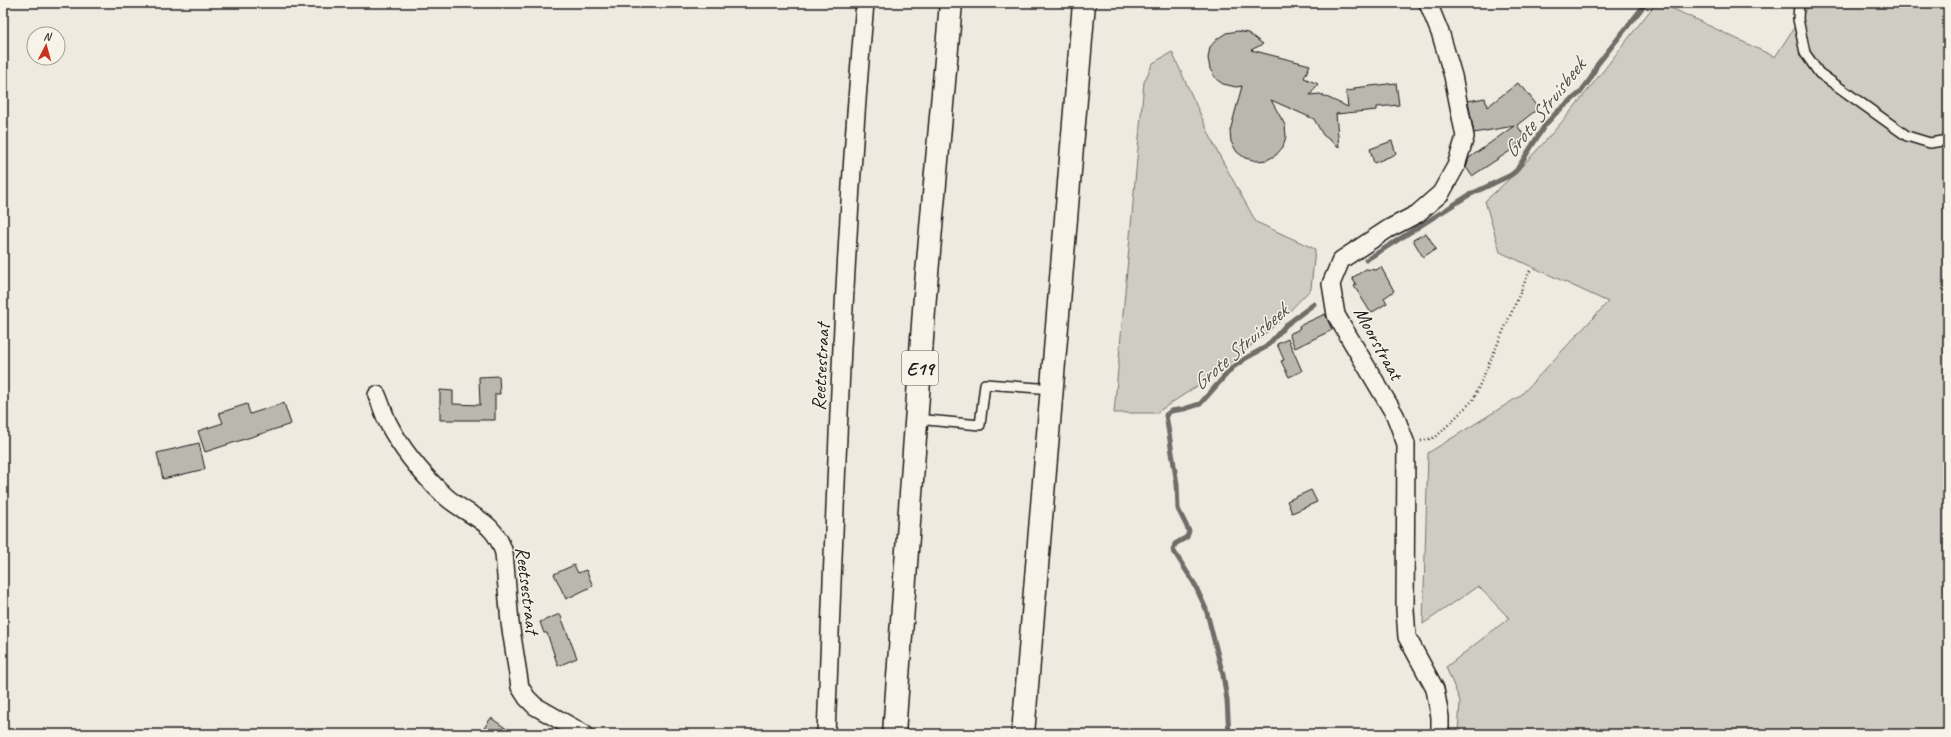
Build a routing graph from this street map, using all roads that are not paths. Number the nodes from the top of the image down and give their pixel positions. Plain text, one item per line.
1 (865, 3) edge
2 (951, 3) edge
3 (1084, 3) edge
4 (1428, 3) edge
5 (1799, 3) edge
6 (1948, 140) edge
7 (1052, 389) junction
8 (377, 395) dead end
9 (916, 419) junction
10 (584, 734) edge
11 (826, 734) edge
12 (894, 734) edge
13 (1023, 734) edge
14 (1440, 734) edge

1 - 11 street, Reetsestraat
2 - 9 highway, E19
3 - 7 highway
4 - 14 street, Moorstraat
5 - 6 lane
7 - 9 lane
7 - 13 highway
8 - 10 street, Reetsestraat
9 - 12 highway, E19

